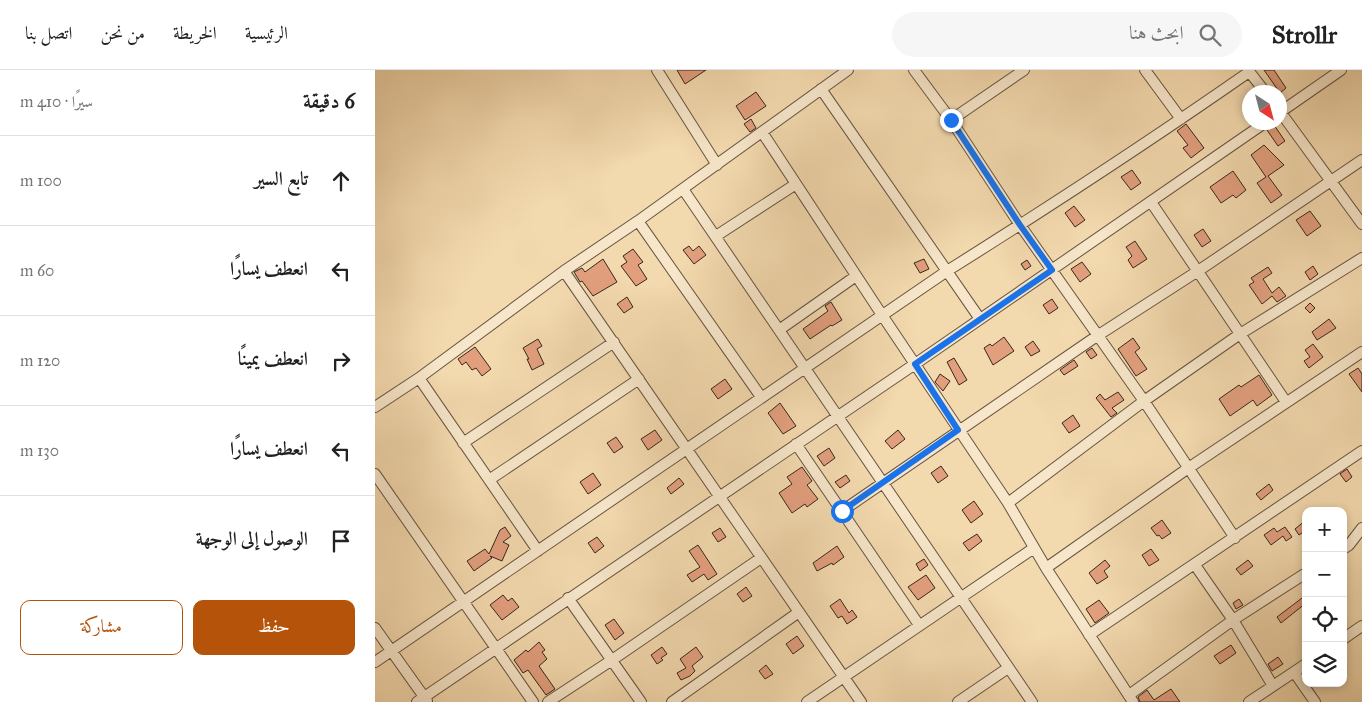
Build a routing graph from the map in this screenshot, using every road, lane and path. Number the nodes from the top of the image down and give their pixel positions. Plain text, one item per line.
1 (657, 70) edge
2 (848, 70) edge
3 (914, 70) edge
4 (1024, 70) edge
5 (1145, 70) edge
6 (1341, 70) edge
7 (1248, 71) edge
8 (1259, 85) edge
9 (821, 89) junction
10 (1287, 107) edge
11 (1181, 119) junction
12 (951, 120) junction
13 (1287, 121) edge
14 (1254, 130) edge
15 (762, 132) junction
16 (1362, 160) edge
17 (717, 165) junction
18 (1331, 181) junction
19 (796, 184) junction
20 (683, 189) junction
21 (1151, 202) junction
22 (638, 221) junction
23 (1362, 224) edge
24 (1020, 225) junction
25 (717, 236) junction
26 (1362, 258) edge
27 (1052, 270) junction
28 (564, 271) junction
29 (947, 271) junction
30 (1198, 271) junction
31 (856, 276) junction
32 (882, 315) junction
33 (980, 319) junction
34 (779, 330) junction
35 (1240, 334) junction
36 (1097, 336) junction
37 (613, 342) junction
38 (1362, 352) edge
39 (915, 364) junction
40 (805, 368) junction
41 (419, 378) junction
42 (639, 379) junction
43 (761, 397) junction
44 (1144, 401) junction
45 (1286, 402) junction
46 (375, 407) edge
47 (837, 416) junction
48 (958, 430) junction
49 (463, 443) junction
50 (796, 444) junction
51 (687, 448) junction
52 (1362, 451) edge
53 (1187, 469) junction
54 (375, 474) edge
55 (489, 480) junction
56 (883, 483) junction
57 (720, 496) junction
58 (1008, 502) junction
59 (842, 511) junction
60 (1362, 528) edge
61 (1235, 538) junction
62 (1347, 546) edge
63 (1034, 548) junction
64 (538, 551) junction
65 (761, 558) junction
66 (1195, 565) junction
67 (1046, 568) junction
68 (1302, 576) edge
69 (568, 598) junction
70 (960, 598) junction
71 (463, 602) junction
72 (799, 612) junction
73 (1233, 620) junction
74 (919, 625) junction
75 (1362, 626) edge
76 (375, 628) edge
77 (1089, 635) junction
78 (1347, 636) edge
79 (496, 649) junction
80 (391, 651) junction
81 (612, 660) junction
82 (375, 662) edge
83 (1302, 667) edge
84 (1008, 668) junction
85 (1294, 672) junction
86 (844, 677) junction
87 (1273, 686) junction
88 (1131, 699) edge
89 (423, 700) edge
90 (533, 702) edge
91 (548, 702) edge
92 (641, 702) edge
93 (672, 702) edge
94 (807, 702) edge
95 (861, 702) edge
96 (958, 702) edge
97 (1032, 702) edge
98 (1249, 702) edge
99 (1315, 702) edge

1 - 17 street
2 - 9 street
3 - 12 street
4 - 12 street
5 - 11 street
6 - 10 street
7 - 8 street
7 - 11 street
9 - 15 street
9 - 29 street
11 - 24 street
12 - 24 street
13 - 18 street
14 - 21 street
15 - 17 street
15 - 19 street
16 - 18 street
17 - 20 street
18 - 23 street
18 - 30 street
19 - 25 street
19 - 31 street
20 - 22 street
20 - 25 street
21 - 27 street
21 - 30 street
22 - 28 street
22 - 43 street
24 - 27 street
24 - 29 street
25 - 34 street
26 - 35 street
27 - 33 street
27 - 36 street
28 - 37 street
28 - 41 street
29 - 32 street
29 - 33 street
30 - 35 street
30 - 36 street
31 - 32 street
31 - 34 street
32 - 39 street
32 - 40 street
33 - 39 street
34 - 40 street
35 - 44 street
35 - 45 street
36 - 44 street
36 - 48 street
37 - 42 street
37 - 49 street
38 - 45 street
39 - 47 street
39 - 48 street
40 - 43 street
40 - 47 street
41 - 46 street
41 - 49 street
42 - 51 street
42 - 55 street
43 - 51 street
44 - 53 street
44 - 58 street
45 - 53 street
47 - 50 street
47 - 56 street
48 - 56 street
48 - 58 street
49 - 55 street
50 - 57 street
50 - 59 street
51 - 57 street
51 - 64 street
52 - 61 street
53 - 61 street
53 - 67 street
54 - 71 street
55 - 64 street
56 - 59 street
56 - 70 street
57 - 65 street
57 - 69 street
58 - 63 street
59 - 74 street
60 - 62 street
61 - 66 street
63 - 67 street
63 - 70 street
64 - 71 street
65 - 72 street
65 - 81 street
66 - 73 street
66 - 77 street
67 - 77 street
68 - 73 street
69 - 79 street
69 - 81 street
70 - 74 street
70 - 84 street
71 - 79 street
71 - 80 street
72 - 86 street
72 - 93 street
73 - 87 street
73 - 88 street
74 - 86 street
75 - 78 street
76 - 80 street
77 - 88 street
79 - 89 street
79 - 90 street
80 - 82 street
80 - 89 street
81 - 91 street
81 - 92 street
83 - 85 street
84 - 96 street
84 - 97 street
85 - 87 street
85 - 99 street
86 - 94 street
86 - 95 street
87 - 98 street

